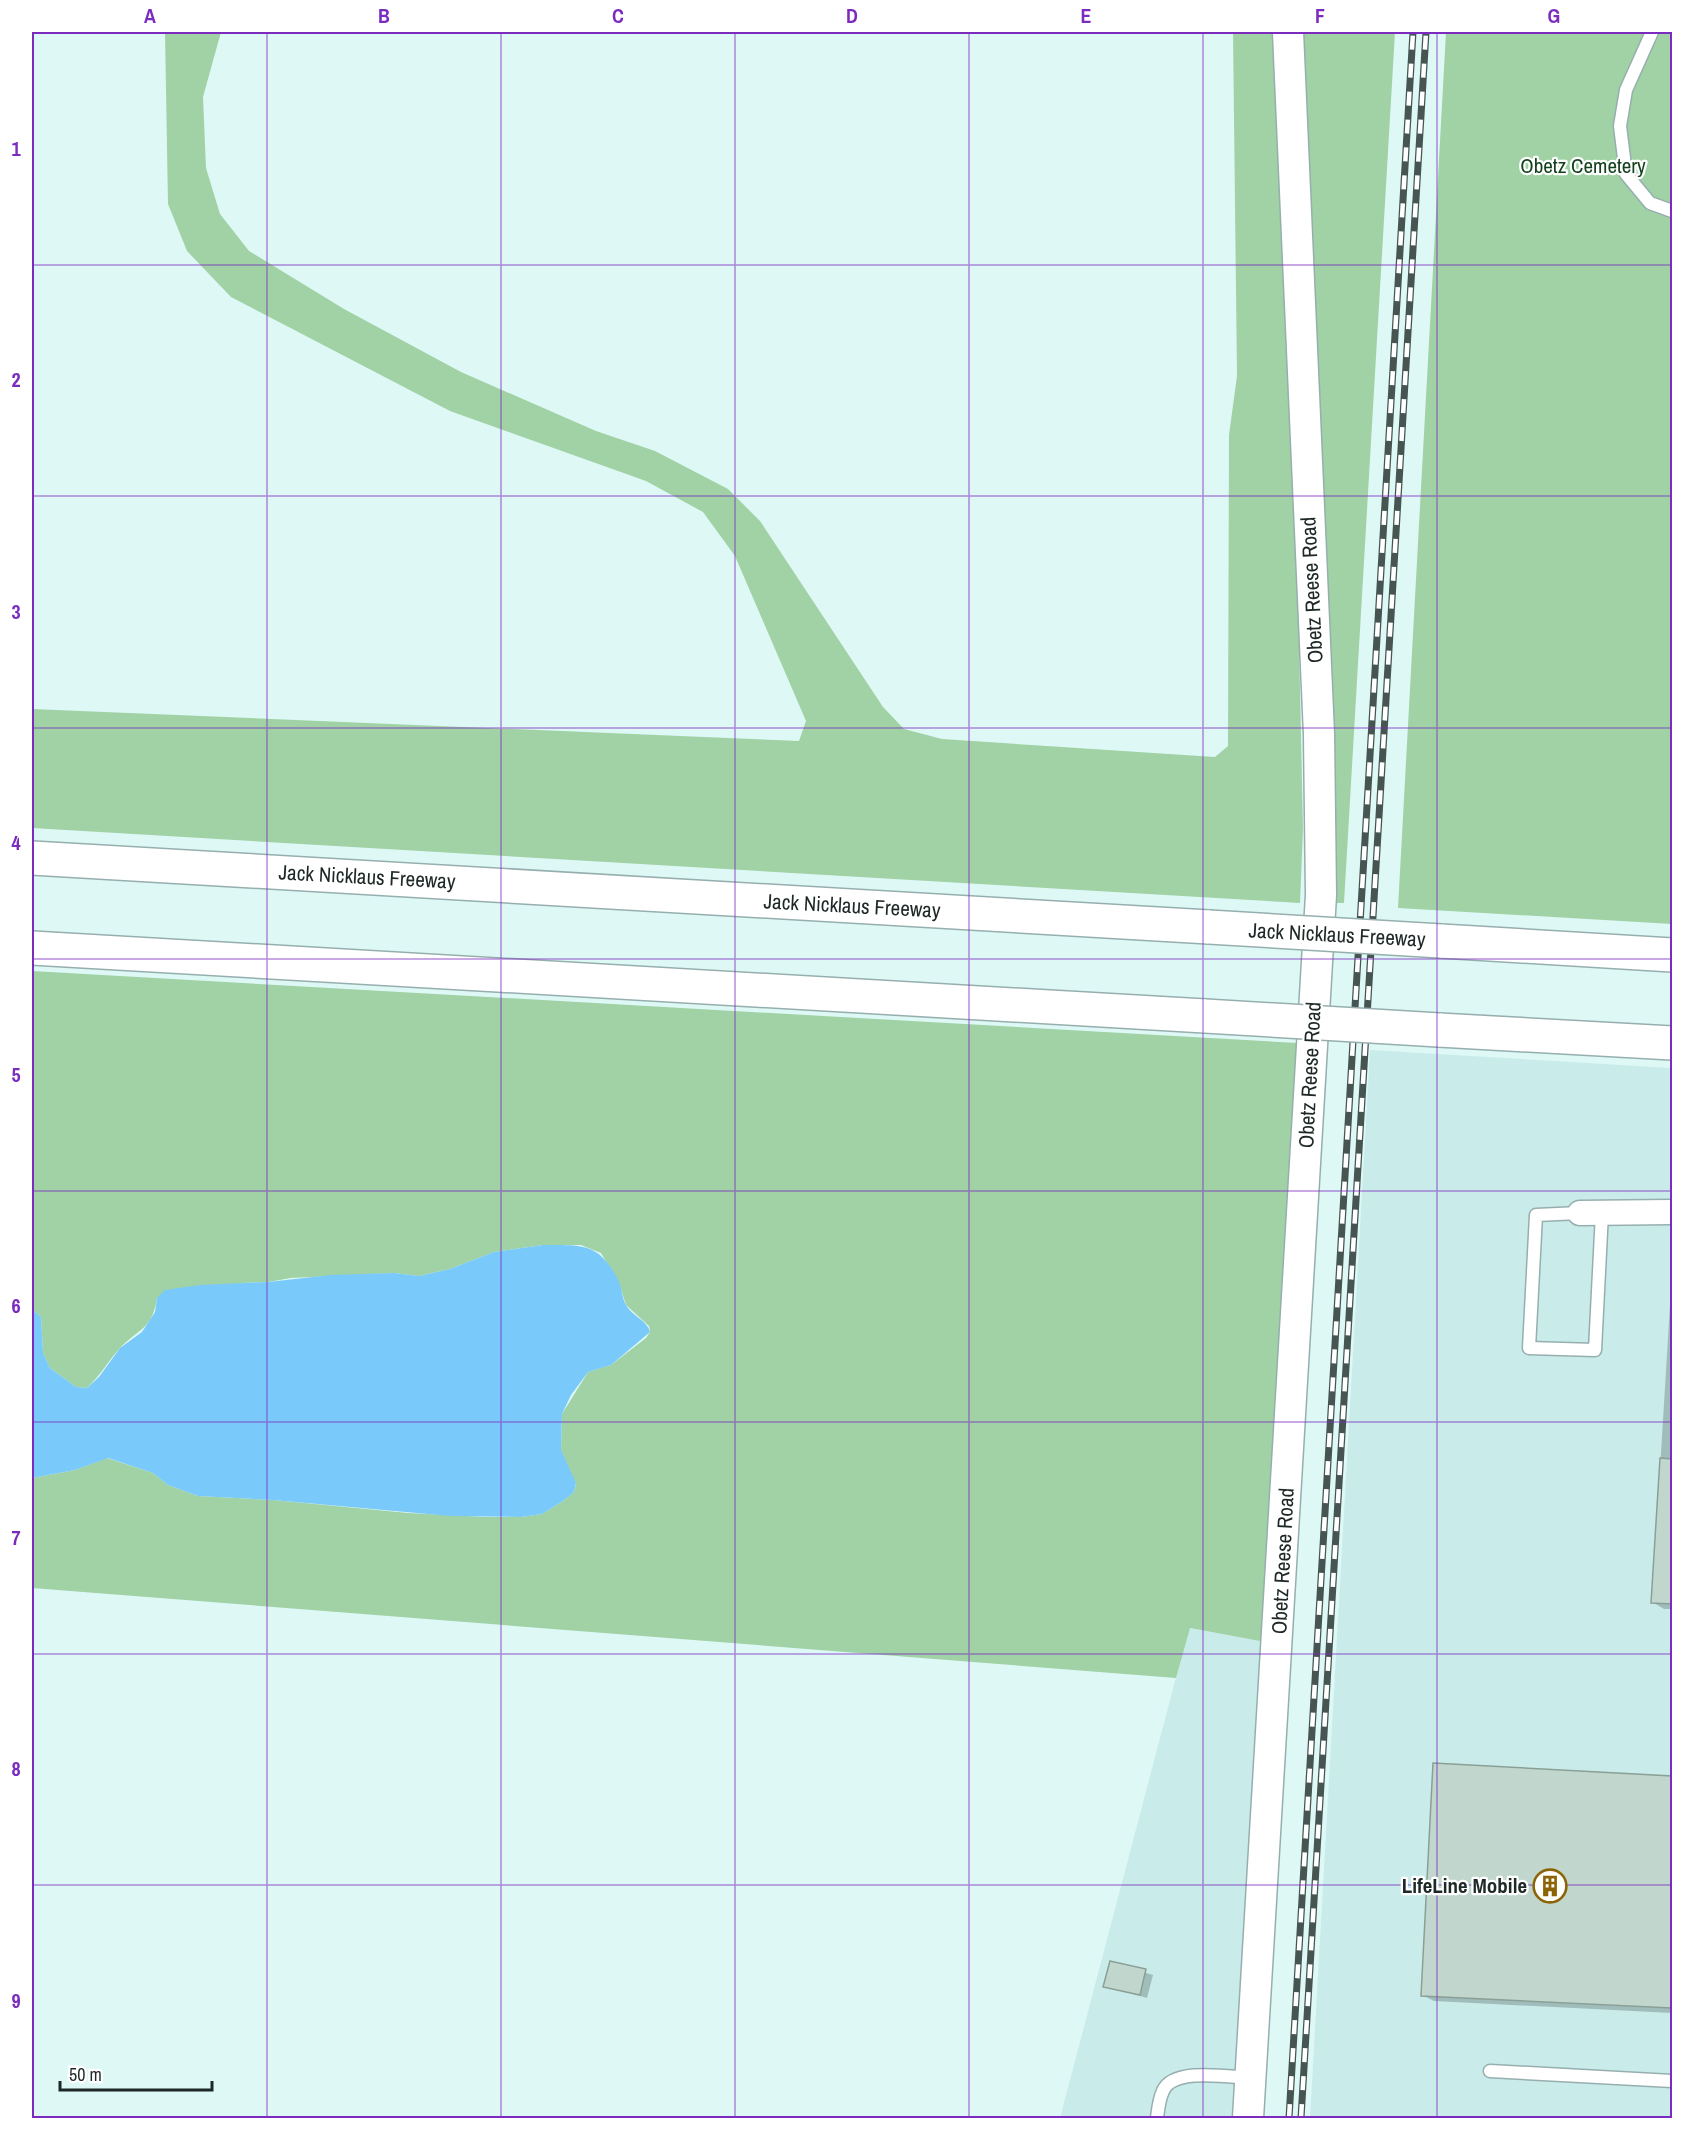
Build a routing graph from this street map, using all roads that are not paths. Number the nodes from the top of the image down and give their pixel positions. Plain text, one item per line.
1 (1288, 32) edge
2 (1652, 32) edge
3 (1672, 211) edge
4 (32, 858) edge
5 (32, 948) edge
6 (1672, 955) edge
7 (1672, 1043) edge
8 (1672, 1212) edge
9 (1591, 1213) junction
10 (1490, 2071) dead end
11 (1251, 2078) junction
12 (1672, 2081) edge
13 (1157, 2118) edge
14 (1248, 2118) edge

1 - 11 street, Obetz Reese Road
2 - 3 lane
4 - 6 highway, Jack Nicklaus Freeway, bridge
5 - 7 highway, bridge
8 - 9 street
9 - 9 lane
10 - 12 lane
11 - 13 lane
11 - 14 street, Obetz Reese Road

